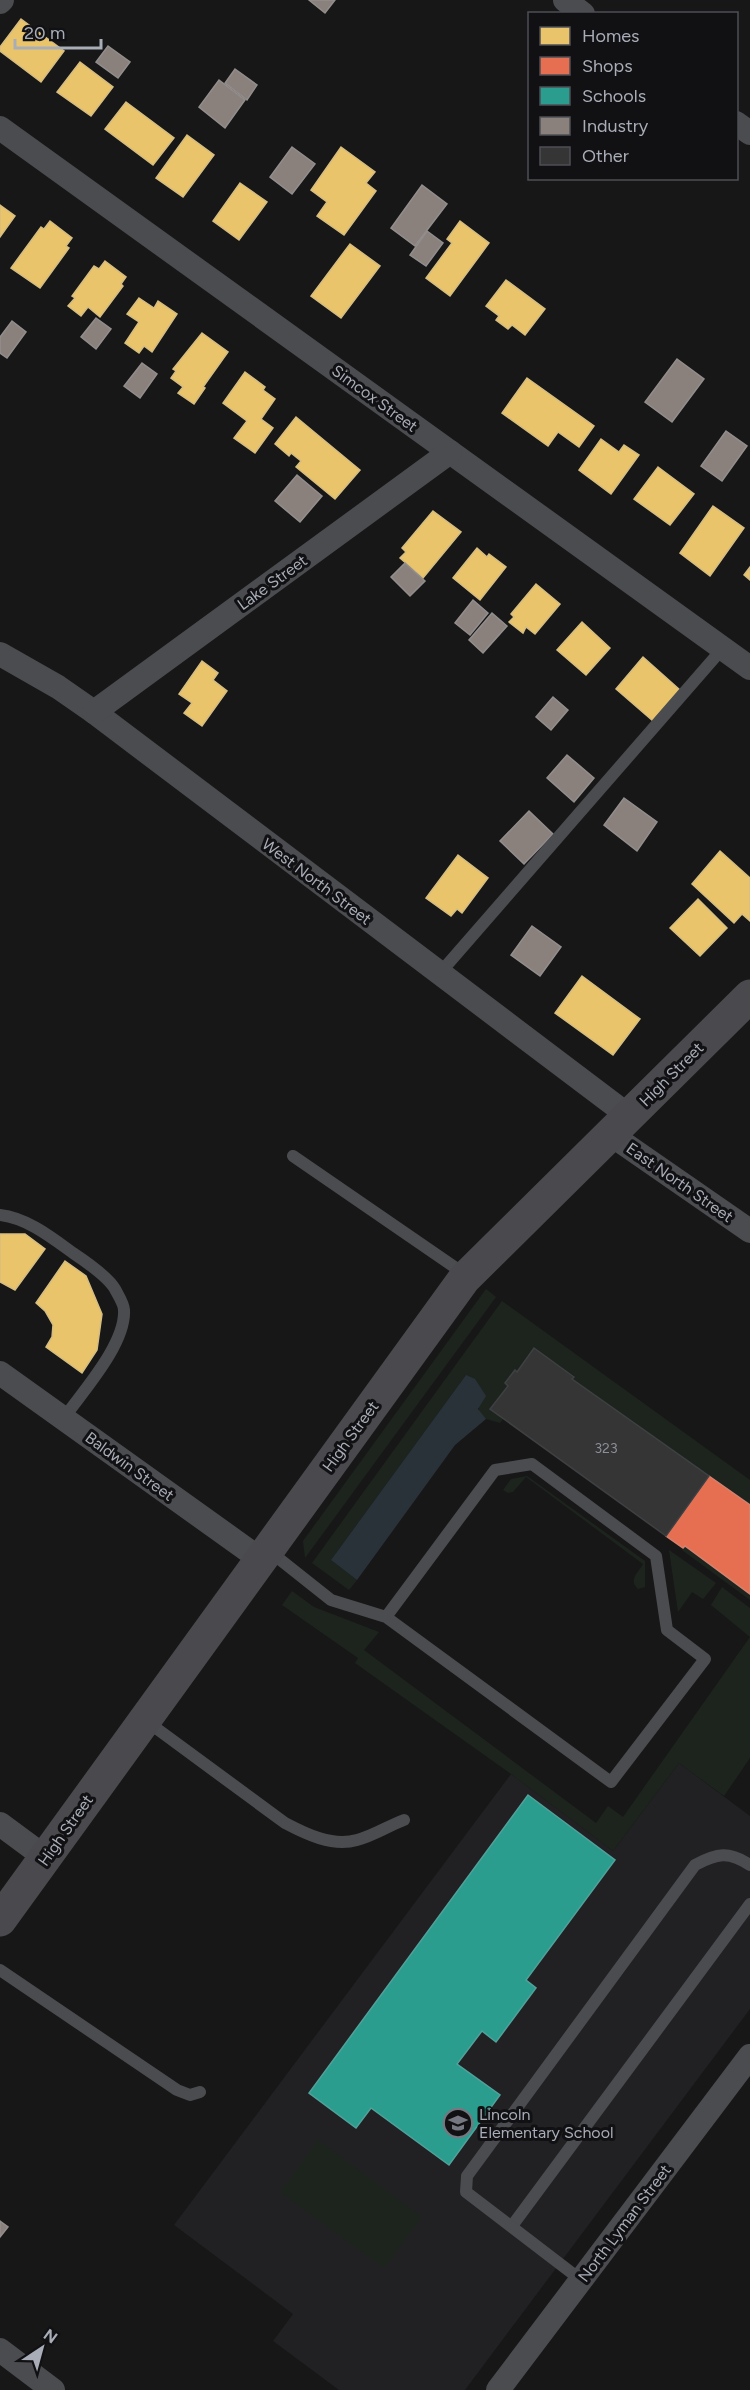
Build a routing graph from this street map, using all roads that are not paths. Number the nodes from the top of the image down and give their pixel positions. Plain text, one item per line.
1 (565, 0) edge
2 (580, 12) edge
3 (0, 128) edge
4 (450, 452) junction
5 (723, 648) junction
6 (0, 654) edge
7 (750, 668) edge
8 (94, 712) junction
9 (440, 973) junction
10 (750, 996) edge
11 (620, 1125) junction
12 (293, 1156) dead end
13 (0, 1215) edge
14 (750, 1231) edge
15 (467, 1276) junction
16 (0, 1373) edge
17 (64, 1418) junction
18 (263, 1554) junction
19 (386, 1617) junction
20 (144, 1719) junction
21 (404, 1820) dead end
22 (0, 1824) edge
23 (46, 1858) junction
24 (750, 1865) edge
25 (750, 1904) edge
26 (0, 1920) edge
27 (0, 1970) edge
28 (750, 2056) edge
29 (200, 2092) dead end
30 (512, 2226) junction
31 (581, 2280) junction
32 (0, 2350) edge
33 (53, 2390) edge
34 (498, 2390) edge

1 - 2 street
3 - 4 street, Simcox Street
4 - 5 street, Simcox Street
4 - 8 street, Lake Street
5 - 7 street, Simcox Street
5 - 9 lane
6 - 8 street, West North Street
8 - 9 street, West North Street
9 - 11 street, West North Street
10 - 11 main road, High Street
11 - 14 street, East North Street
11 - 15 main road, High Street
12 - 15 lane
13 - 17 lane
15 - 18 main road, High Street
16 - 17 street, Baldwin Street
17 - 18 street, Baldwin Street
18 - 19 lane
18 - 20 main road, High Street
19 - 19 lane
20 - 21 lane
20 - 23 main road, High Street
22 - 23 street
23 - 26 main road, High Street
24 - 30 lane
25 - 30 lane
27 - 29 lane
28 - 31 street, North Lyman Street
30 - 31 lane
31 - 34 street, North Lyman Street
32 - 33 street

